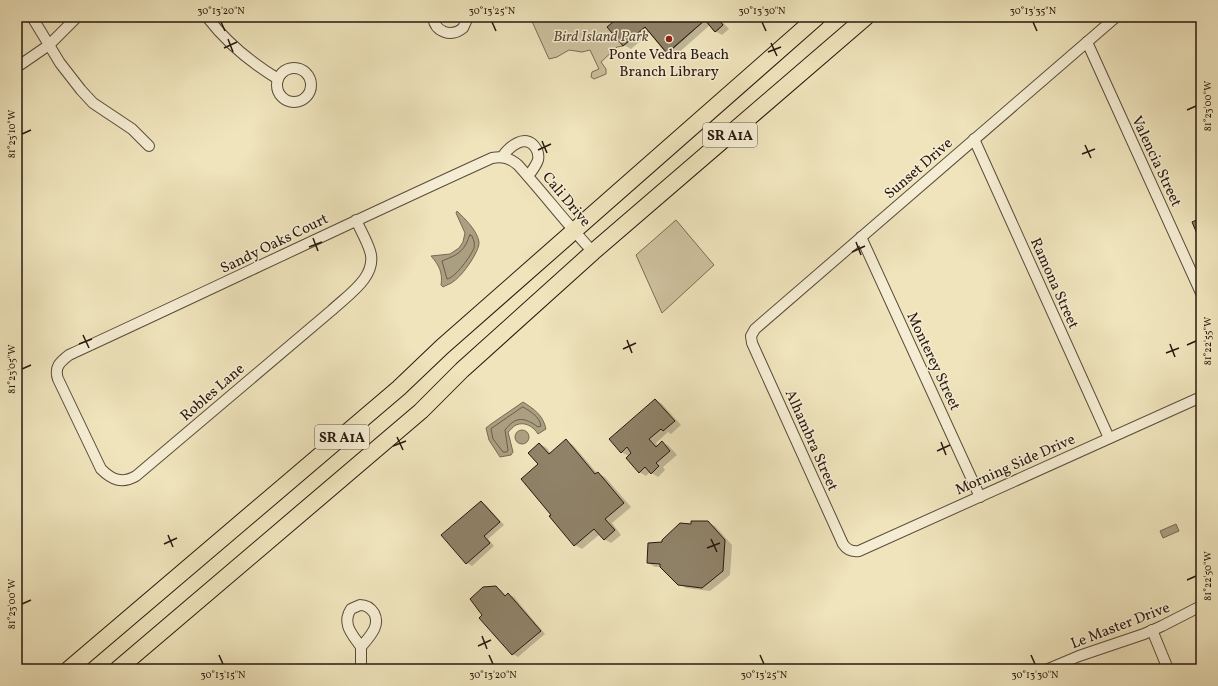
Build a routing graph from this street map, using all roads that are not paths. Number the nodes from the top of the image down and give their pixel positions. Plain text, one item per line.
1 (32, 17) edge
2 (77, 17) edge
3 (207, 17) edge
4 (433, 17) edge
5 (468, 17) edge
6 (817, 17) edge
7 (866, 17) edge
8 (1116, 17) edge
9 (1087, 42) junction
10 (48, 45) junction
11 (17, 67) edge
12 (278, 79) dead end
13 (974, 139) junction
14 (149, 146) dead end
15 (502, 157) junction
16 (528, 176) junction
17 (356, 220) junction
18 (574, 231) junction
19 (861, 237) junction
20 (593, 252) junction
21 (1201, 293) edge
22 (754, 348) joint
23 (58, 379) joint
24 (1201, 397) edge
25 (1109, 438) junction
26 (980, 497) junction
27 (843, 544) joint
28 (1201, 606) edge
29 (1152, 630) junction
30 (361, 647) dead end
31 (69, 669) edge
32 (118, 669) edge
33 (356, 669) edge
34 (362, 669) edge
35 (1048, 669) edge
36 (1168, 669) edge

1 - 10 street
2 - 10 street
3 - 12 street
4 - 5 street
6 - 18 main road, SR A1A
7 - 20 main road, SR A1A
8 - 9 street, Sunset Drive
9 - 13 street, Sunset Drive
9 - 21 street, Valencia Street
10 - 11 street
10 - 14 street
13 - 19 street, Sunset Drive
13 - 25 street, Ramona Street
15 - 16 street, Cali Drive
15 - 16 street
15 - 17 street, Sandy Oaks Court
16 - 18 street, Cali Drive
17 - 23 street, Sandy Oaks Court
17 - 23 street, Robles Lane
18 - 20 street, Cali Drive
18 - 31 main road, SR A1A
19 - 22 street, Sunset Drive
19 - 26 street, Monterey Street
20 - 32 main road, SR A1A
22 - 27 street, Alhambra Street
24 - 25 street, Morning Side Drive
25 - 26 street, Morning Side Drive
26 - 27 street, Morning Side Drive
28 - 29 street, Le Master Drive
29 - 35 street, Le Master Drive
29 - 36 street
30 - 34 street
33 - 34 street

